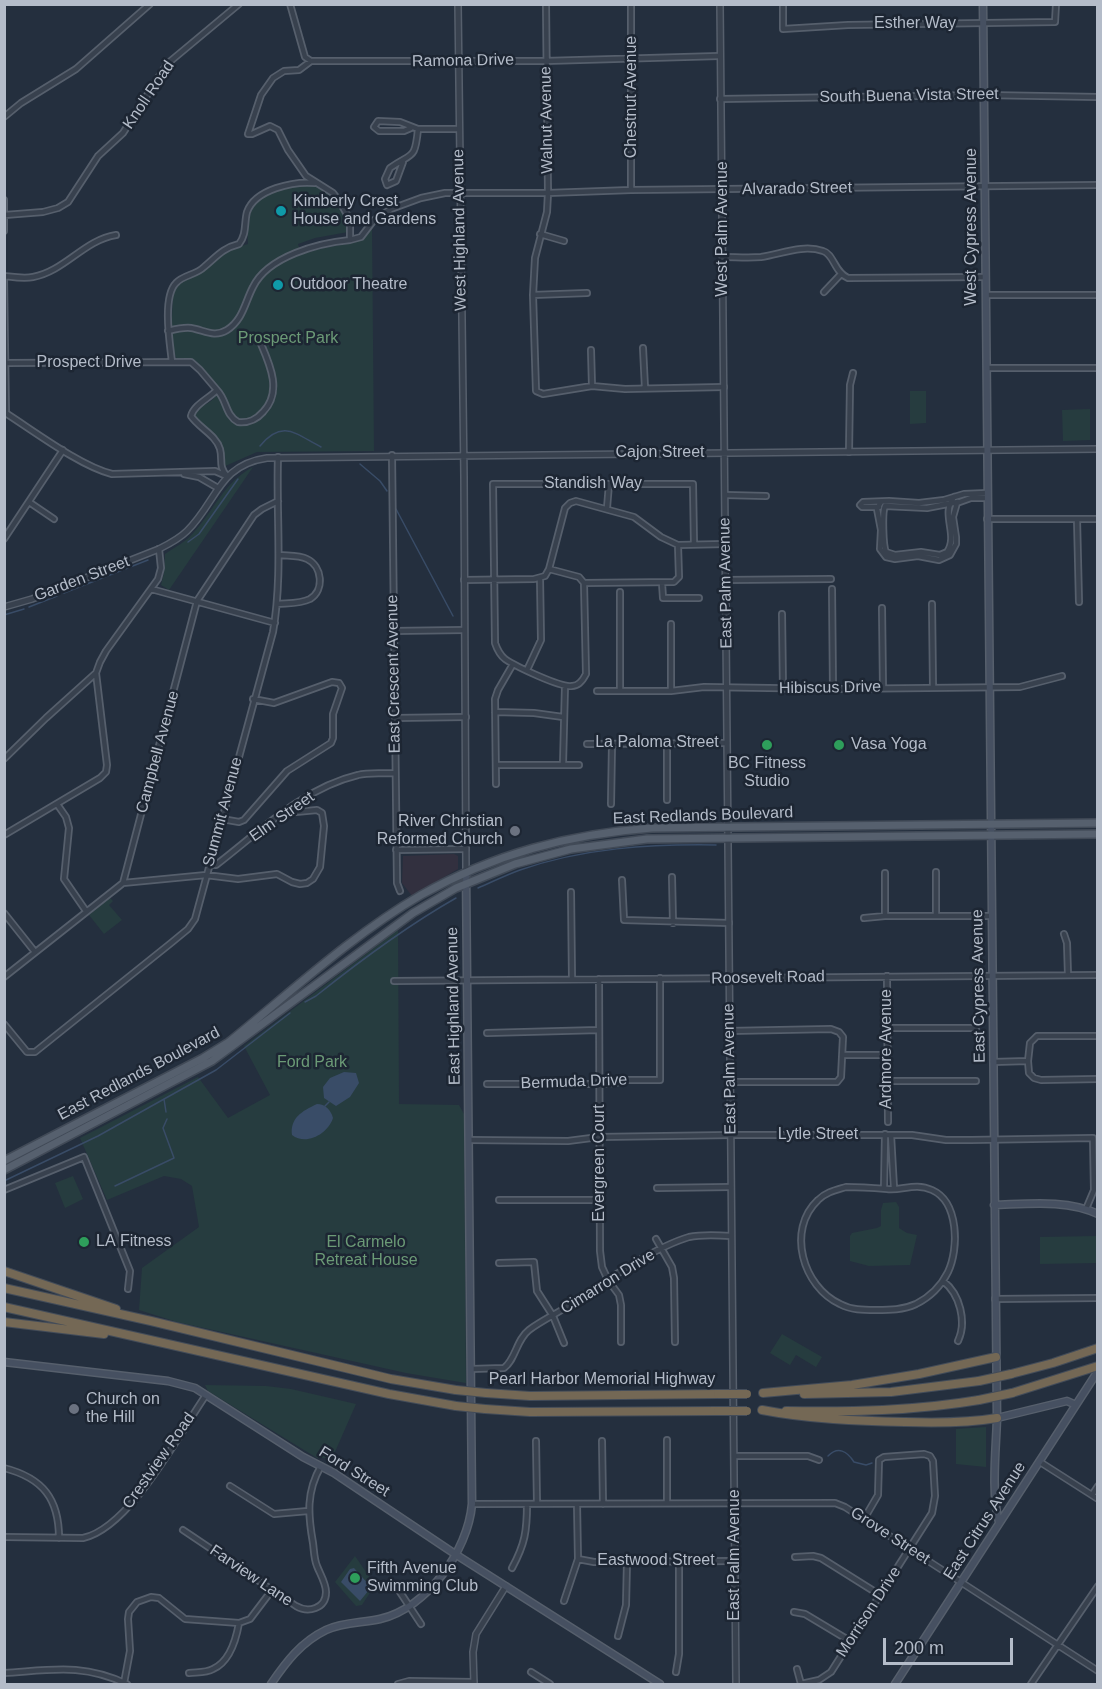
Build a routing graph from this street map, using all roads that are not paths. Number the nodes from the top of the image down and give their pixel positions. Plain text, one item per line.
1 (150, 4) edge
2 (239, 4) edge
3 (290, 4) edge
4 (458, 4) edge
5 (546, 4) edge
6 (631, 4) edge
7 (720, 4) edge
8 (783, 4) edge
9 (983, 4) edge
10 (1056, 4) edge
11 (983, 24) junction
12 (719, 56) junction
13 (633, 60) junction
14 (311, 61) junction
15 (459, 61) junction
16 (545, 61) junction
17 (984, 95) junction
18 (1098, 97) edge
19 (720, 99) junction
20 (4, 117) edge
21 (411, 128) junction
22 (418, 129) junction
23 (459, 129) junction
24 (403, 162) junction
25 (315, 183) junction
26 (1098, 185) edge
27 (985, 186) junction
28 (631, 190) junction
29 (722, 190) junction
30 (460, 192) junction
31 (549, 193) junction
32 (4, 200) edge
33 (5, 214) edge
34 (4, 231) edge
35 (540, 234) junction
36 (116, 235) dead end
37 (350, 240) junction
38 (564, 241) dead end
39 (723, 257) junction
40 (841, 274) junction
41 (4, 277) edge
42 (986, 277) junction
43 (824, 292) dead end
44 (587, 293) dead end
45 (533, 295) junction
46 (986, 295) junction
47 (1098, 295) edge
48 (5, 327) edge
49 (168, 331) junction
50 (258, 337) dead end
51 (643, 348) dead end
52 (591, 350) dead end
53 (172, 362) junction
54 (6, 363) edge
55 (987, 368) junction
56 (1098, 368) edge
57 (853, 373) dead end
58 (592, 386) junction
59 (724, 387) junction
60 (645, 388) junction
61 (217, 390) junction
62 (5, 412) edge
63 (1098, 449) edge
64 (63, 450) junction
65 (988, 450) junction
66 (849, 452) junction
67 (724, 453) junction
68 (392, 455) junction
69 (463, 455) junction
70 (278, 457) junction
71 (181, 473) junction
72 (227, 476) junction
73 (609, 484) junction
74 (218, 488) junction
75 (725, 495) junction
76 (766, 496) dead end
77 (987, 496) junction
78 (956, 500) junction
79 (278, 501) junction
80 (29, 502) junction
81 (879, 504) junction
82 (950, 504) junction
83 (885, 506) junction
84 (607, 508) junction
85 (54, 519) dead end
86 (987, 519) junction
87 (1077, 519) junction
88 (1098, 519) edge
89 (4, 539) edge
90 (694, 544) junction
91 (726, 544) junction
92 (678, 545) junction
93 (159, 549) junction
94 (279, 555) junction
95 (549, 569) junction
96 (540, 578) junction
97 (831, 579) dead end
98 (464, 580) junction
99 (493, 580) junction
100 (726, 580) junction
101 (584, 583) junction
102 (662, 583) junction
103 (151, 589) junction
104 (832, 589) dead end
105 (620, 592) dead end
106 (699, 598) dead end
107 (197, 601) junction
108 (1079, 602) dead end
109 (277, 604) junction
110 (932, 604) dead end
111 (4, 607) edge
112 (882, 608) dead end
113 (782, 614) dead end
114 (275, 623) junction
115 (671, 624) dead end
116 (464, 630) junction
117 (393, 631) junction
118 (513, 664) junction
119 (527, 670) junction
120 (96, 673) junction
121 (1062, 676) dead end
122 (565, 686) junction
123 (727, 687) junction
124 (933, 687) junction
125 (990, 687) junction
126 (883, 688) junction
127 (783, 689) junction
128 (833, 689) junction
129 (597, 690) dead end
130 (620, 690) junction
131 (671, 691) junction
132 (253, 699) junction
133 (495, 712) junction
134 (395, 717) junction
135 (466, 717) junction
136 (562, 717) junction
137 (727, 743) junction
138 (587, 744) dead end
139 (612, 744) junction
140 (667, 744) junction
141 (4, 759) edge
142 (562, 764) junction
143 (497, 765) junction
144 (579, 765) dead end
145 (395, 773) junction
146 (496, 784) dead end
147 (667, 800) dead end
148 (57, 804) junction
149 (611, 804) dead end
150 (293, 806) junction
151 (222, 819) junction
152 (1098, 823) edge
153 (991, 825) junction
154 (728, 826) junction
155 (1098, 834) edge
156 (4, 835) edge
157 (992, 835) junction
158 (728, 837) junction
159 (466, 849) junction
160 (396, 850) junction
161 (209, 864) junction
162 (936, 872) dead end
163 (466, 873) junction
164 (885, 873) dead end
165 (206, 875) junction
166 (672, 878) dead end
167 (622, 880) dead end
168 (123, 883) junction
169 (466, 884) junction
170 (400, 891) dead end
171 (571, 892) dead end
172 (86, 911) junction
173 (4, 914) edge
174 (936, 915) junction
175 (992, 915) junction
176 (885, 916) junction
177 (864, 918) dead end
178 (673, 923) junction
179 (729, 923) junction
180 (1064, 934) dead end
181 (35, 952) junction
182 (992, 975) junction
183 (1068, 975) junction
184 (1098, 975) edge
185 (887, 976) junction
186 (4, 977) edge
187 (660, 978) junction
188 (572, 979) junction
189 (598, 979) junction
190 (728, 979) junction
191 (468, 980) junction
192 (394, 981) dead end
193 (4, 1024) edge
194 (887, 1028) junction
195 (976, 1028) dead end
196 (599, 1030) junction
197 (729, 1031) junction
198 (487, 1033) dead end
199 (1098, 1036) edge
200 (843, 1055) junction
201 (887, 1055) junction
202 (1028, 1061) junction
203 (993, 1062) junction
204 (1098, 1079) edge
205 (887, 1081) junction
206 (976, 1081) dead end
207 (731, 1083) junction
208 (487, 1084) dead end
209 (599, 1084) junction
210 (888, 1122) dead end
211 (731, 1135) junction
212 (888, 1135) junction
213 (599, 1137) junction
214 (470, 1140) junction
215 (993, 1140) junction
216 (4, 1161) edge
217 (4, 1170) edge
218 (731, 1187) junction
219 (657, 1188) dead end
220 (884, 1188) junction
221 (894, 1188) junction
222 (4, 1190) edge
223 (499, 1200) dead end
224 (599, 1200) junction
225 (994, 1205) junction
226 (1086, 1209) junction
227 (1098, 1214) edge
228 (731, 1236) junction
229 (656, 1239) dead end
230 (662, 1249) junction
231 (499, 1263) dead end
232 (4, 1271) edge
233 (608, 1280) junction
234 (943, 1281) junction
235 (4, 1288) edge
236 (128, 1289) dead end
237 (1098, 1298) edge
238 (995, 1299) junction
239 (4, 1307) edge
240 (553, 1316) junction
241 (151, 1321) junction
242 (4, 1322) edge
243 (147, 1339) junction
244 (958, 1341) dead end
245 (621, 1342) dead end
246 (675, 1342) dead end
247 (564, 1343) dead end
248 (1096, 1349) edge
249 (996, 1357) junction
250 (4, 1362) edge
251 (1098, 1366) edge
252 (471, 1369) junction
253 (1098, 1371) edge
254 (763, 1393) junction
255 (206, 1395) junction
256 (1076, 1405) junction
257 (762, 1410) junction
258 (997, 1418) junction
259 (667, 1440) dead end
260 (536, 1441) dead end
261 (602, 1441) dead end
262 (734, 1456) junction
263 (819, 1460) dead end
264 (1040, 1462) junction
265 (321, 1466) junction
266 (4, 1468) edge
267 (230, 1486) dead end
268 (1098, 1486) edge
269 (1092, 1495) junction
270 (1098, 1499) edge
271 (667, 1503) junction
272 (734, 1503) junction
273 (472, 1504) junction
274 (527, 1504) junction
275 (537, 1504) junction
276 (577, 1504) junction
277 (603, 1504) junction
278 (308, 1511) junction
279 (864, 1519) junction
280 (999, 1522) junction
281 (183, 1530) dead end
282 (4, 1537) edge
283 (59, 1538) junction
284 (910, 1549) junction
285 (455, 1554) junction
286 (795, 1557) dead end
287 (578, 1559) junction
288 (735, 1561) junction
289 (627, 1562) junction
290 (679, 1562) junction
291 (512, 1568) dead end
292 (961, 1582) junction
293 (506, 1586) junction
294 (1098, 1586) edge
295 (398, 1589) dead end
296 (272, 1590) junction
297 (880, 1595) junction
298 (564, 1600) dead end
299 (409, 1607) junction
300 (794, 1612) dead end
301 (239, 1623) junction
302 (421, 1624) dead end
303 (618, 1636) dead end
304 (850, 1641) junction
305 (1058, 1645) junction
306 (797, 1669) dead end
307 (1098, 1671) edge
308 (531, 1672) dead end
309 (676, 1672) dead end
310 (4, 1673) edge
311 (189, 1673) dead end
312 (474, 1683) edge
313 (816, 1683) edge
314 (126, 1684) edge
315 (271, 1684) edge
316 (398, 1684) edge
317 (550, 1684) edge
318 (660, 1684) edge
319 (735, 1684) edge
320 (895, 1684) edge
321 (1031, 1684) edge

1 - 20 street
2 - 33 street, Knoll Road
3 - 14 street
4 - 15 street, West Highland Avenue
5 - 16 street, Walnut Avenue
6 - 13 street, Chestnut Avenue
7 - 12 street, West Palm Avenue
8 - 11 street, Esther Way
9 - 11 main road, West Cypress Avenue
10 - 11 street, Esther Way
11 - 17 main road, West Cypress Avenue
12 - 13 street, Ramona Drive
12 - 19 street, West Palm Avenue
13 - 16 street, Ramona Drive
13 - 28 street, Chestnut Avenue
14 - 15 street, Ramona Drive
14 - 25 street, Ramona Drive
15 - 16 street, Ramona Drive
15 - 23 street, West Highland Avenue
16 - 31 street, Walnut Avenue
17 - 18 street, South Buena Vista Street
17 - 19 street, South Buena Vista Street
17 - 27 main road, West Cypress Avenue
19 - 29 street, West Palm Avenue
21 - 21 street
21 - 22 street
22 - 23 street
22 - 24 street
23 - 30 street, West Highland Avenue
24 - 24 street
25 - 37 street
25 - 49 street
26 - 27 street, Alvarado Street
27 - 29 street, Alvarado Street
27 - 42 main road, West Cypress Avenue
28 - 29 street, Alvarado Street
28 - 31 street, Alvarado Street
29 - 39 street, West Palm Avenue
30 - 31 street, Alvarado Street
30 - 37 street, Alvarado Street
30 - 69 street, West Highland Avenue
31 - 35 street, Walnut Avenue
32 - 33 street
33 - 34 street
35 - 38 street
35 - 45 street, Walnut Avenue
36 - 41 street
37 - 49 street
39 - 40 street
39 - 59 street, West Palm Avenue
40 - 42 street
40 - 43 street
41 - 48 street
42 - 46 main road, West Cypress Avenue
44 - 45 street
45 - 58 street, Walnut Avenue
46 - 47 street
46 - 55 main road, West Cypress Avenue
48 - 54 street
49 - 53 street
50 - 61 street, Prospect Drive
51 - 60 street
52 - 58 street
53 - 54 street, Prospect Drive
53 - 61 street, Prospect Drive
54 - 62 street
55 - 56 street
55 - 65 main road, West Cypress Avenue
57 - 66 street
58 - 60 street
59 - 60 street
59 - 67 street, West Palm Avenue
61 - 72 street
62 - 64 street
63 - 65 street, Cajon Street
64 - 71 street
64 - 80 street
65 - 66 street, Cajon Street
65 - 77 main road, East Cypress Avenue
66 - 67 street, Cajon Street
67 - 69 street, Cajon Street
67 - 75 street, East Palm Avenue
68 - 69 street, Cajon Street
68 - 70 street, Cajon Street
68 - 117 street, East Crescent Avenue
69 - 98 street, East Highland Avenue
70 - 72 street, Cajon Street
70 - 79 street, Summit Avenue
71 - 72 street
71 - 74 street
72 - 74 street, Cajon Street
73 - 84 street
73 - 90 street, Standish Way
73 - 99 street, Standish Way
74 - 93 street, Garden Street
75 - 76 street
75 - 91 street, East Palm Avenue
77 - 78 street
77 - 86 main road, East Cypress Avenue
78 - 81 street
78 - 81 street
78 - 82 street
79 - 94 street, Summit Avenue
79 - 107 street, Campbell Avenue
80 - 85 street
80 - 89 street
81 - 83 street
82 - 83 street
82 - 83 street
84 - 92 street
84 - 95 street
86 - 87 street
86 - 125 main road, East Cypress Avenue
87 - 88 street
87 - 108 street
90 - 91 street
90 - 92 street
91 - 100 street, East Palm Avenue
92 - 102 street
93 - 103 street
93 - 111 street, Garden Street
94 - 109 street, Summit Avenue
94 - 109 street
95 - 96 street
95 - 101 street
96 - 99 street
96 - 119 street
97 - 100 street
98 - 99 street
98 - 116 street, East Highland Avenue
99 - 118 street
100 - 123 street, East Palm Avenue
101 - 102 street
101 - 122 street
102 - 106 street
103 - 107 street
103 - 120 street
104 - 128 street
105 - 130 street
107 - 114 street
107 - 168 street, Campbell Avenue
109 - 114 street, Summit Avenue
110 - 124 street
112 - 126 street
113 - 127 street
114 - 132 street, Summit Avenue
115 - 131 street
116 - 117 street
116 - 135 street, East Highland Avenue
117 - 134 street, East Crescent Avenue
118 - 119 street
118 - 133 street
119 - 122 street
120 - 141 street
120 - 148 street
121 - 125 street, Hibiscus Drive
122 - 136 street
123 - 127 street, Hibiscus Drive
123 - 131 street, Hibiscus Drive
123 - 137 street, East Palm Avenue
124 - 125 street, Hibiscus Drive
124 - 126 street, Hibiscus Drive
125 - 153 main road, East Cypress Avenue
126 - 128 street, Hibiscus Drive
127 - 128 street, Hibiscus Drive
129 - 130 street, Hibiscus Drive
130 - 131 street, Hibiscus Drive
132 - 151 street, Summit Avenue
132 - 151 street
133 - 136 street
133 - 143 street
134 - 135 street
134 - 145 street, East Crescent Avenue
135 - 159 street, East Highland Avenue
136 - 142 street
137 - 140 street, La Paloma Street
137 - 154 street, East Palm Avenue
138 - 139 street, La Paloma Street
139 - 140 street, La Paloma Street
139 - 149 street
140 - 147 street
142 - 143 street
142 - 144 street
143 - 146 street
145 - 150 street, Elm Street
145 - 160 street, East Crescent Avenue
148 - 156 street
148 - 172 street
150 - 161 street, Elm Street
150 - 165 street
151 - 161 street, Summit Avenue
152 - 153 main road, East Redlands Boulevard
153 - 154 main road, East Redlands Boulevard
153 - 157 main road, East Cypress Avenue
154 - 158 street, East Palm Avenue
154 - 163 main road, East Redlands Boulevard
155 - 157 main road, East Redlands Boulevard
157 - 158 main road, East Redlands Boulevard
157 - 175 main road, East Cypress Avenue
158 - 169 main road, East Redlands Boulevard
158 - 179 street, East Palm Avenue
159 - 160 street
159 - 163 street, East Highland Avenue
160 - 170 street, East Crescent Avenue
161 - 165 street, Summit Avenue
162 - 174 street
163 - 169 main road, East Highland Avenue
163 - 216 main road, East Redlands Boulevard
164 - 176 street
165 - 168 street
165 - 193 street, Summit Avenue
166 - 178 street
167 - 178 street
168 - 172 street
169 - 191 main road, East Highland Avenue
169 - 217 main road, East Redlands Boulevard
171 - 188 street
172 - 181 street
173 - 181 street
174 - 175 street
174 - 176 street
175 - 182 main road, East Cypress Avenue
176 - 177 street
178 - 179 street
179 - 190 street, East Palm Avenue
180 - 183 street
181 - 186 street
182 - 183 street, Roosevelt Road
182 - 185 street, Roosevelt Road
182 - 203 main road, East Cypress Avenue
183 - 184 street, Roosevelt Road
185 - 190 street, Roosevelt Road
185 - 194 street, Ardmore Avenue
187 - 189 street, Roosevelt Road
187 - 190 street, Roosevelt Road
187 - 209 street, Bermuda Drive
188 - 189 street, Roosevelt Road
188 - 191 street, Roosevelt Road
189 - 196 street, Evergreen Court
190 - 197 street, East Palm Avenue
191 - 192 street, Roosevelt Road
191 - 214 main road, East Highland Avenue
194 - 195 street
194 - 201 street, Ardmore Avenue
196 - 198 street
196 - 209 street, Evergreen Court
197 - 200 street
197 - 207 street, East Palm Avenue
199 - 202 street
200 - 201 street
200 - 207 street
201 - 205 street, Ardmore Avenue
202 - 203 street
202 - 204 street
203 - 215 main road, East Cypress Avenue
205 - 206 street
205 - 210 street, Ardmore Avenue
207 - 211 street, East Palm Avenue
208 - 209 street, Bermuda Drive
209 - 213 street, Evergreen Court
211 - 212 street, Lytle Street
211 - 213 street, Lytle Street
211 - 218 street, East Palm Avenue
212 - 215 street, Lytle Street
212 - 220 street
212 - 221 street
213 - 214 street, Lytle Street
213 - 224 street, Evergreen Court
214 - 252 main road, East Highland Avenue
215 - 225 main road, East Cypress Avenue
215 - 226 street, Lytle Street
218 - 219 street
218 - 228 street, East Palm Avenue
220 - 221 street
220 - 234 street
221 - 234 street
222 - 236 street
223 - 224 street
224 - 233 street, Evergreen Court
225 - 226 main road
225 - 238 main road, East Cypress Avenue
226 - 227 main road
228 - 230 street, Cimarron Drive
228 - 262 street, East Palm Avenue
229 - 230 street, Cimarron Drive
230 - 233 street, Cimarron Drive
230 - 246 street
231 - 240 street
232 - 241 highway
233 - 240 street, Cimarron Drive
233 - 245 street, Evergreen Court
234 - 244 street
235 - 241 highway, Pearl Harbor Memorial Highway
237 - 238 street
238 - 249 main road, East Cypress Avenue
239 - 243 highway, Pearl Harbor Memorial Highway
240 - 247 street, Cimarron Drive
240 - 252 street, Cimarron Drive
241 - 254 highway, Pearl Harbor Memorial Highway, bridge
242 - 243 highway
243 - 257 highway, Pearl Harbor Memorial Highway, bridge
248 - 254 highway, Pearl Harbor Memorial Highway, bridge
249 - 254 highway
249 - 258 main road, East Cypress Avenue
250 - 255 main road, Ford Street
251 - 257 highway, Pearl Harbor Memorial Highway, bridge
252 - 273 main road, East Highland Avenue
253 - 256 main road, East Citrus Avenue
255 - 265 main road, Ford Street
255 - 283 street, Crestview Road
256 - 258 main road
256 - 264 main road, East Citrus Avenue
257 - 258 highway
258 - 280 main road, East Cypress Avenue
259 - 271 street
260 - 275 street
261 - 277 street
262 - 263 street
262 - 272 street, East Palm Avenue
264 - 269 street
264 - 280 main road, East Citrus Avenue
265 - 278 street, Farview Lane
265 - 285 main road, Ford Street
266 - 283 street
267 - 278 street
268 - 269 street
269 - 270 street
271 - 272 street, Grove Street
271 - 277 street, Grove Street
272 - 279 street, Grove Street
272 - 288 street, East Palm Avenue
273 - 274 street, Grove Street
273 - 285 main road, East Highland Avenue
274 - 275 street, Grove Street
274 - 291 street
275 - 276 street, Grove Street
276 - 277 street, Grove Street
276 - 287 street
278 - 296 street, Farview Lane
279 - 284 street, Grove Street
279 - 284 street, Morrison Drive
280 - 292 main road, East Citrus Avenue
281 - 296 street, Farview Lane
282 - 283 street, Crestview Road
284 - 292 street, Grove Street
284 - 297 street, Morrison Drive
285 - 293 main road, Ford Street
285 - 299 main road, East Highland Avenue
286 - 297 street
287 - 289 street, Eastwood Street
287 - 298 street
288 - 290 street, Eastwood Street
288 - 319 street, East Palm Avenue
289 - 290 street, Eastwood Street
289 - 303 street
290 - 309 street
292 - 305 street, Grove Street
292 - 320 main road, East Citrus Avenue
293 - 312 street
293 - 318 main road, Ford Street
294 - 305 street
295 - 299 street
296 - 301 street
297 - 304 street, Morrison Drive
299 - 302 street
299 - 315 main road, East Highland Avenue
300 - 304 street
301 - 311 street
301 - 314 street
304 - 313 street, Morrison Drive
305 - 307 street, Grove Street
305 - 321 street
306 - 313 street, Morrison Drive
308 - 317 street
310 - 314 street
312 - 316 street

